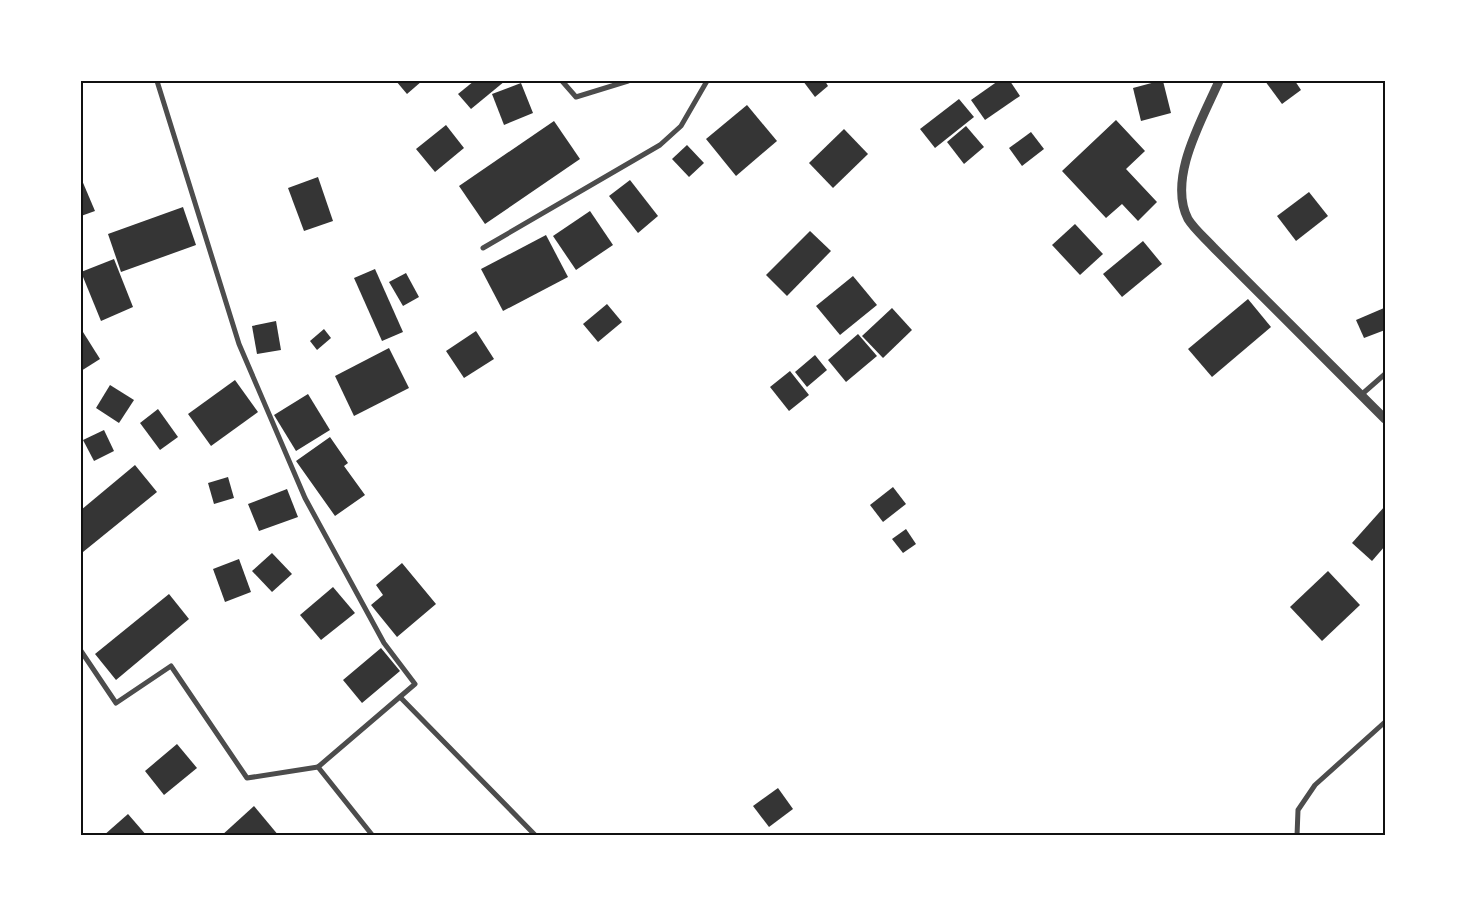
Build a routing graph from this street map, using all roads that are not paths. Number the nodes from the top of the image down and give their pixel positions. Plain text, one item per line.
1 (157, 81) edge
2 (562, 81) edge
3 (628, 81) edge
4 (707, 81) edge
5 (1220, 81) edge
6 (484, 248) dead end
7 (1385, 374) edge
8 (1361, 395) junction
9 (1385, 419) edge
10 (81, 651) edge
11 (400, 697) junction
12 (1385, 722) edge
13 (318, 767) junction
14 (373, 836) edge
15 (536, 836) edge
16 (1297, 836) edge

1 - 11 street
2 - 3 street
4 - 6 street
5 - 8 street
7 - 8 street
8 - 9 street
10 - 13 street
11 - 13 street
11 - 15 street
12 - 16 street
13 - 14 street

